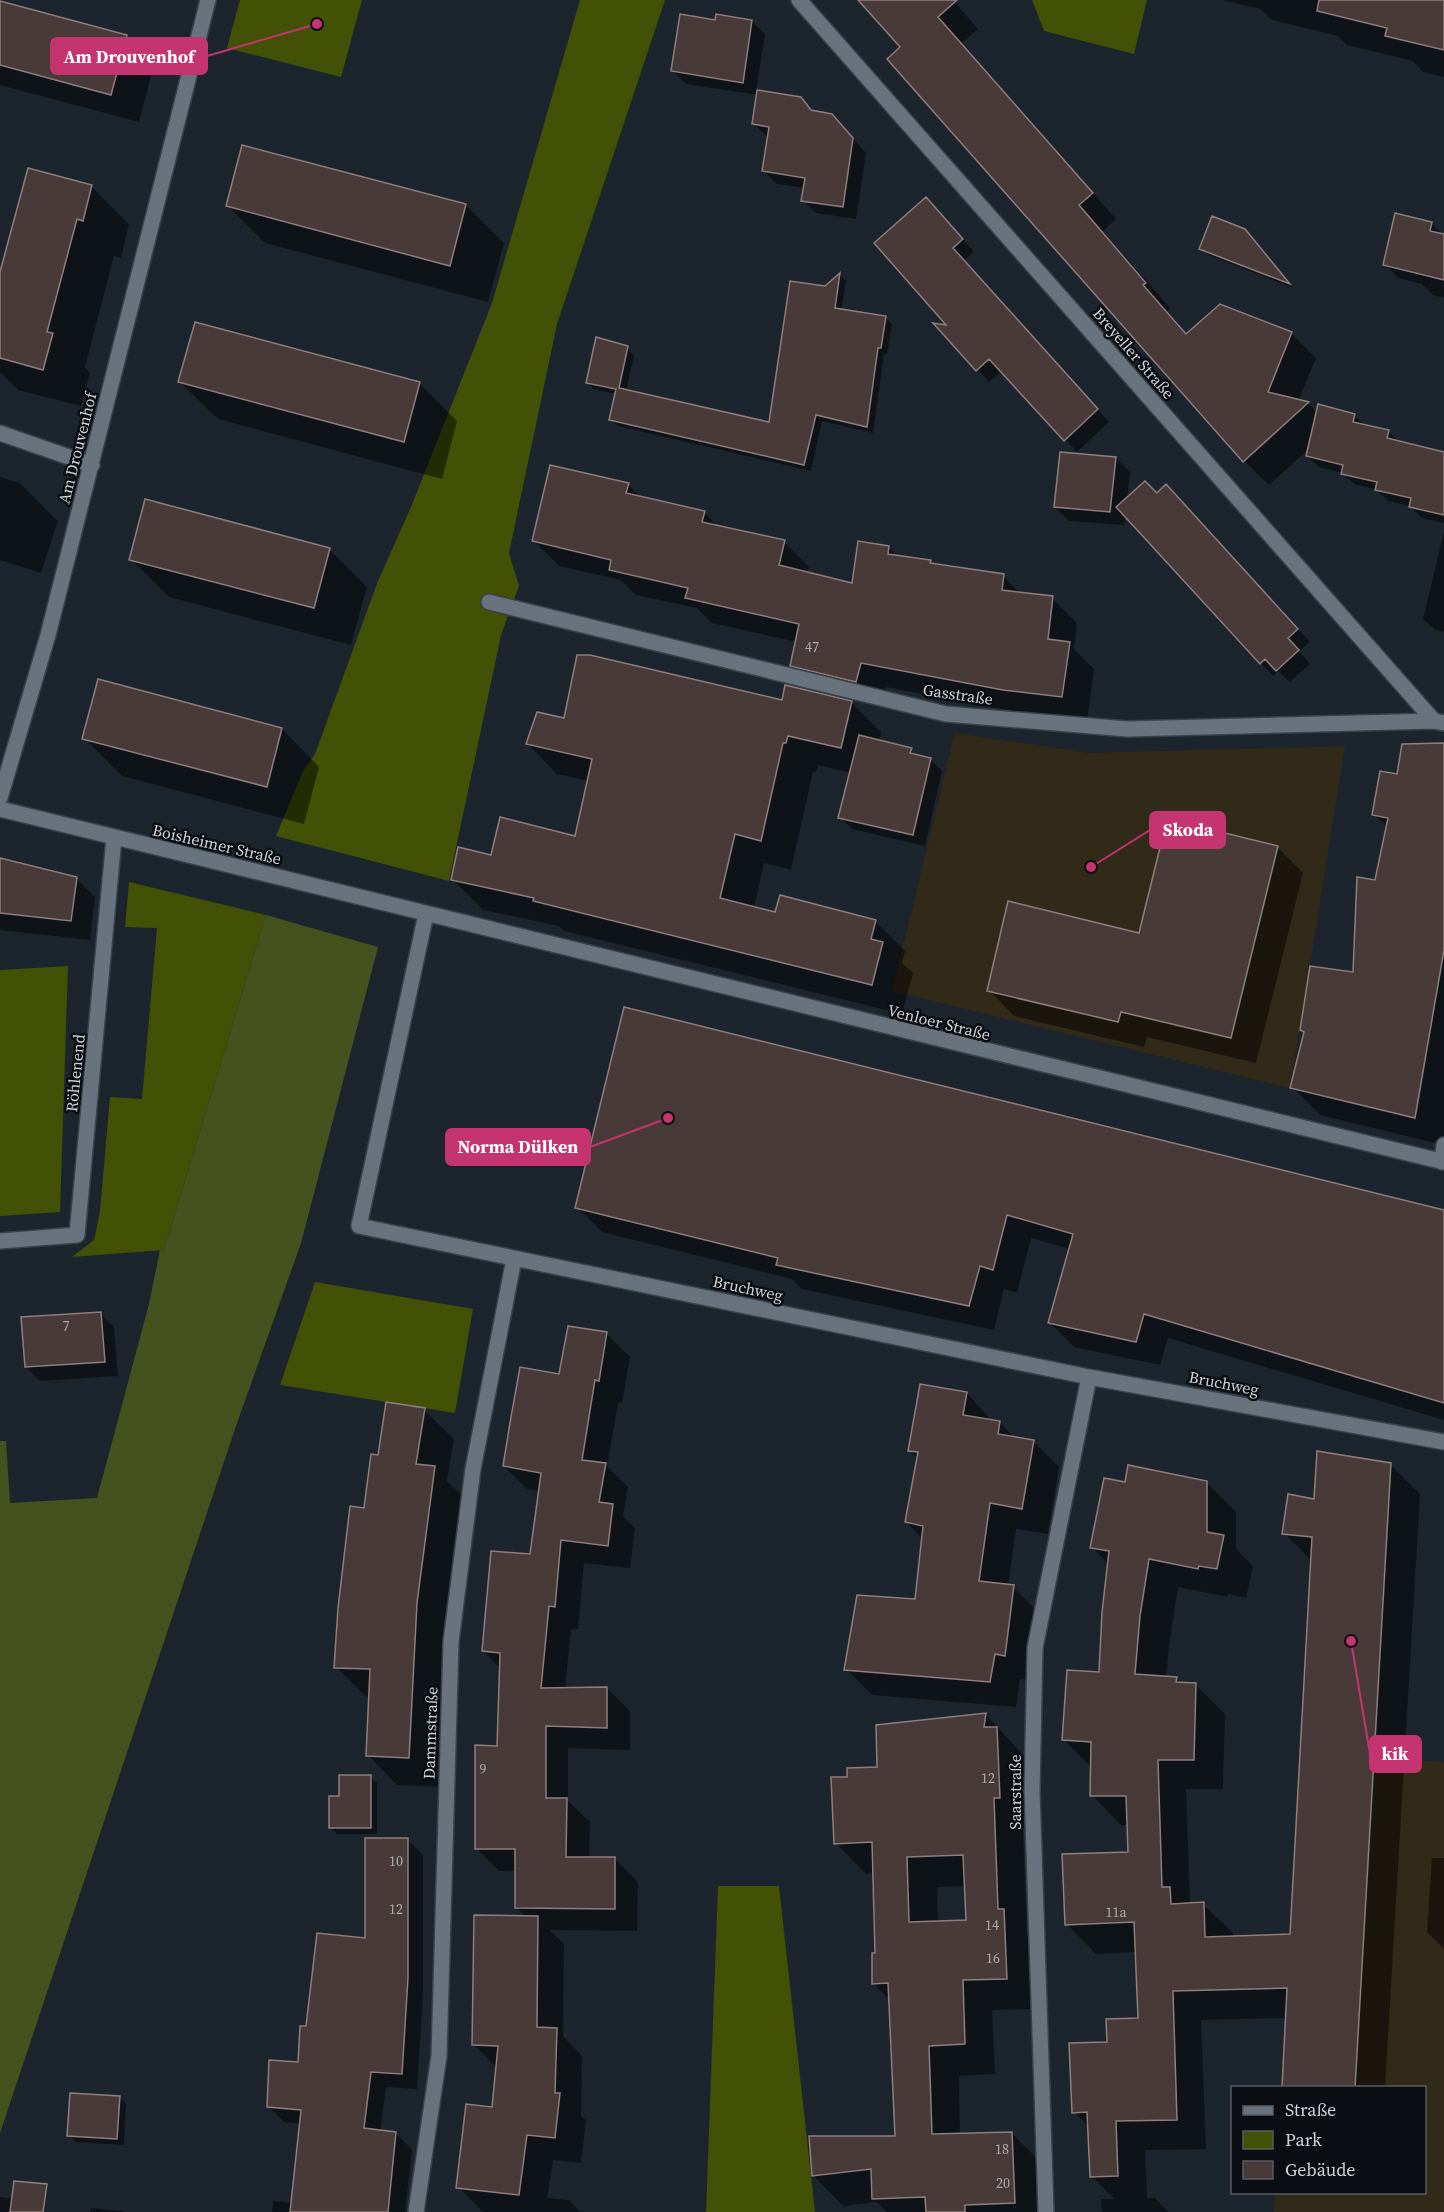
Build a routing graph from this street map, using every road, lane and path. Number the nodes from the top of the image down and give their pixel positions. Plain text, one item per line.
1 (208, 0) edge
2 (799, 0) edge
3 (0, 433) edge
4 (92, 465) junction
5 (489, 603) dead end
6 (1439, 722) edge
7 (0, 798) edge
8 (0, 809) edge
9 (114, 838) junction
10 (426, 914) junction
11 (1444, 1145) edge
12 (1443, 1162) edge
13 (0, 1241) edge
14 (514, 1259) junction
15 (1089, 1377) junction
16 (1444, 1442) edge
17 (416, 2212) edge
18 (1046, 2212) edge

1 - 4 street, Am Drouvenhof
2 - 6 street, Breyeller Straße
3 - 4 street
4 - 7 street, Am Drouvenhof
5 - 6 street, Gasstraße
8 - 9 street, Boisheimer Straße
9 - 10 street, Boisheimer Straße
9 - 13 street, Röhlenend
10 - 12 street, Venloer Straße
10 - 14 street, Bruchweg
11 - 12 street
14 - 15 street, Bruchweg
14 - 17 street, Dammstraße
15 - 16 street, Bruchweg
15 - 18 street, Saarstraße

